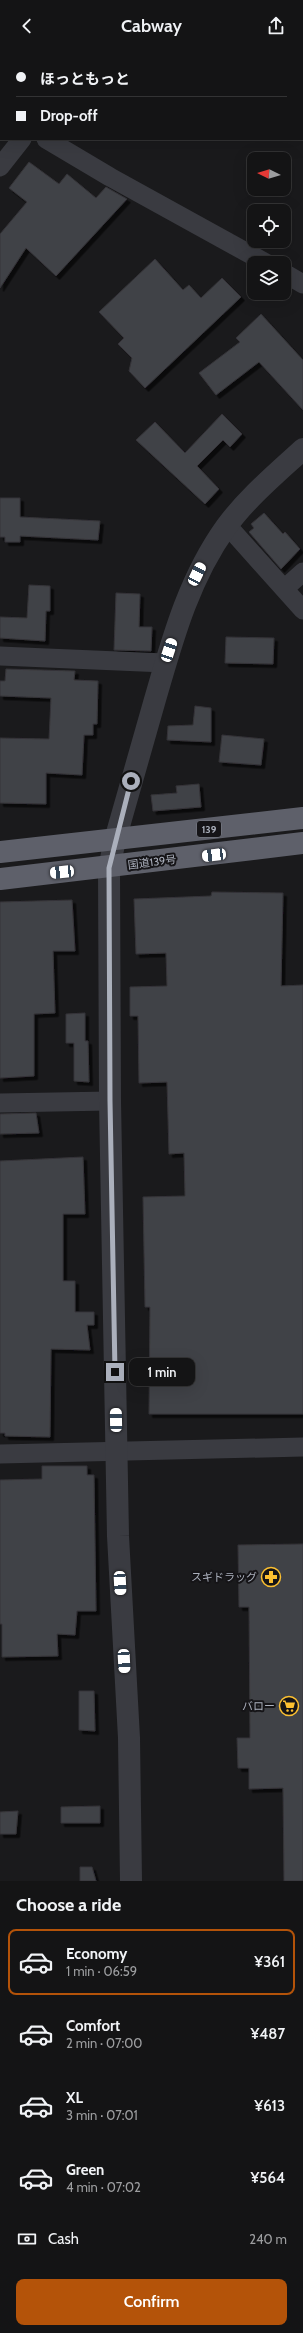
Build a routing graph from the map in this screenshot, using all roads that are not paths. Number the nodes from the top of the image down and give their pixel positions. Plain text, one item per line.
1 (21, 140) edge
2 (48, 140) edge
3 (0, 167) edge
4 (253, 256) edge
5 (291, 277) edge
6 (303, 284) edge
7 (303, 449) edge
8 (227, 525) junction
9 (303, 572) edge
10 (284, 589) junction
11 (303, 610) edge
12 (0, 656) edge
13 (165, 663) junction
14 (303, 818) edge
15 (114, 840) junction
16 (303, 843) edge
17 (0, 852) edge
18 (109, 868) junction
19 (0, 879) edge
20 (110, 1101) junction
21 (0, 1103) edge
22 (303, 1447) edge
23 (117, 1452) junction
24 (0, 1454) edge
25 (131, 1881) edge

1 - 3 street
2 - 4 street
5 - 6 street
7 - 8 street
8 - 10 street
8 - 13 street
9 - 10 street
10 - 11 street
12 - 13 street
13 - 15 street
14 - 15 highway, 139
15 - 17 highway, 139
15 - 18 street
16 - 18 highway, 国道139号
18 - 19 highway, 国道139号
18 - 20 street
20 - 21 street
20 - 23 street
22 - 23 street
23 - 24 street
23 - 25 street

